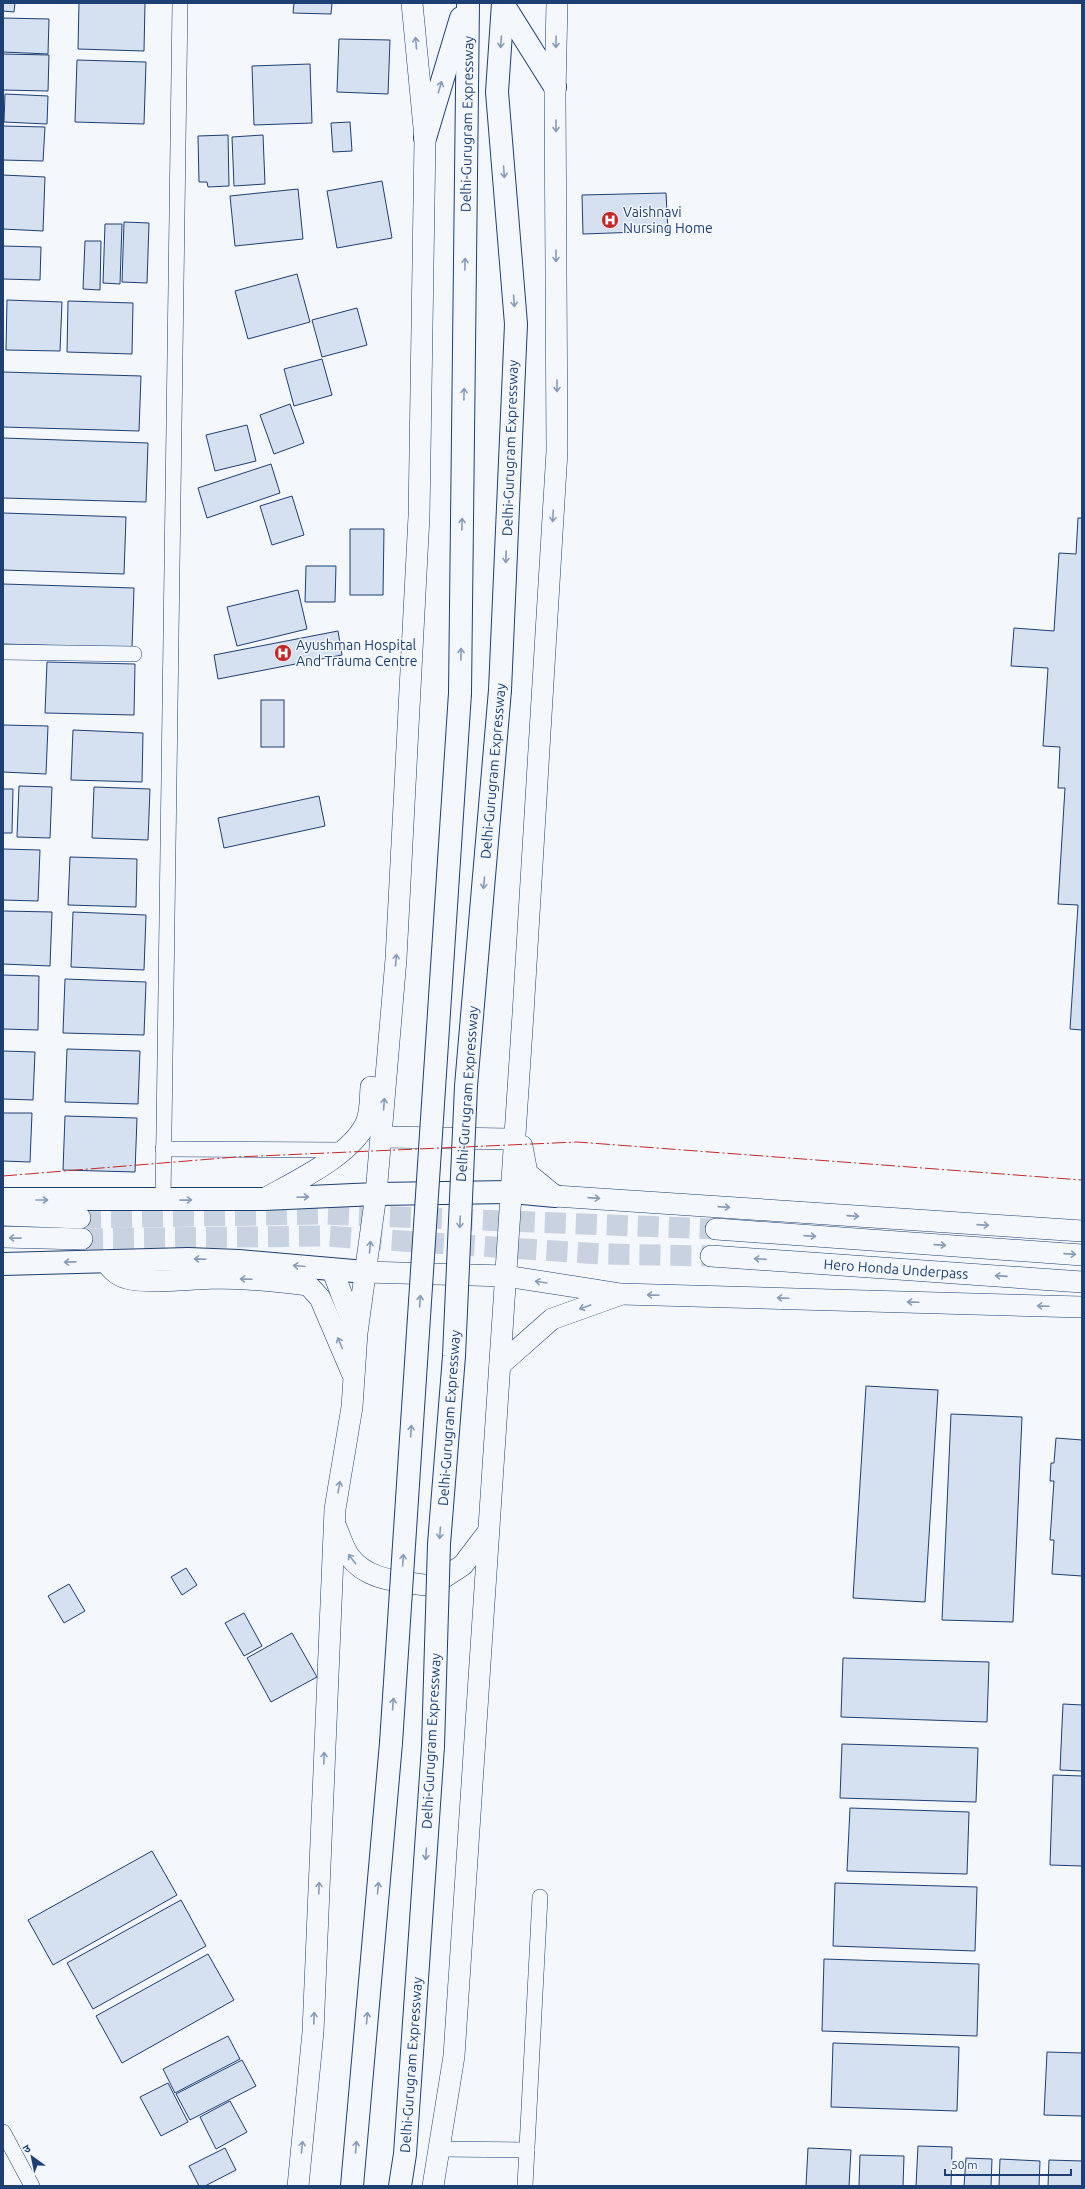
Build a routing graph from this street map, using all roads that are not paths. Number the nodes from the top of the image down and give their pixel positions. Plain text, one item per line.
1 (180, 3) edge
2 (412, 3) edge
3 (467, 3) edge
4 (503, 3) edge
5 (557, 3) edge
6 (556, 87) junction
7 (425, 138) junction
8 (3, 652) edge
9 (134, 654) dead end
10 (392, 991) junction
11 (516, 1130) junction
12 (382, 1137) junction
13 (164, 1149) junction
14 (344, 1150) junction
15 (512, 1192) junction
16 (376, 1194) junction
17 (555, 1196) junction
18 (3, 1199) edge
19 (264, 1199) junction
20 (163, 1200) junction
21 (3, 1215) edge
22 (80, 1218) tunnel mouth
23 (716, 1229) tunnel mouth
24 (1082, 1231) edge
25 (3, 1237) edge
26 (82, 1239) tunnel mouth
27 (1082, 1255) edge
28 (711, 1256) tunnel mouth
29 (105, 1261) junction
30 (3, 1264) edge
31 (332, 1269) junction
32 (365, 1272) junction
33 (506, 1276) junction
34 (1082, 1282) edge
35 (621, 1294) junction
36 (1082, 1307) edge
37 (357, 1333) junction
38 (500, 1366) junction
39 (354, 1379) junction
40 (335, 1525) junction
41 (488, 1532) junction
42 (540, 1896) dead end
43 (3, 2132) edge
44 (439, 2149) junction
45 (527, 2150) junction
46 (32, 2186) edge
47 (298, 2186) edge
48 (352, 2186) edge
49 (400, 2186) edge
50 (433, 2186) edge
51 (525, 2186) edge

1 - 13 street
7 -> 2 main road
7 -> 3 highway
48 -> 3 highway, Delhi-Gurugram Expressway, bridge
4 - 6 highway
4 -> 49 highway, Delhi-Gurugram Expressway, bridge
5 -> 6 main road
6 -> 11 main road
10 -> 7 main road
8 - 9 street
12 -> 10 main road
10 - 14 main road
11 - 12 main road
11 - 15 main road
11 - 17 main road
12 - 16 main road
13 - 14 street
13 - 20 street
14 - 19 main road
15 - 16 highway
15 - 17 highway
15 - 33 main road
19 -> 16 highway
32 -> 16 main road
17 -> 24 main road
18 -> 20 highway
20 -> 19 highway
21 - 22 main road
23 -> 27 main road, Hero Honda Underpass
26 -> 25 main road
34 -> 28 main road, Hero Honda Underpass
29 -> 30 highway
31 -> 29 highway
39 -> 29 main road
31 - 32 highway
31 - 37 main road
32 - 33 main road
32 - 37 main road
35 -> 33 main road
33 - 38 main road
36 -> 35 main road
35 -> 38 main road
37 - 39 main road
38 - 41 main road
40 -> 39 main road
41 -> 40 main road
47 -> 40 main road
41 - 44 main road
42 - 45 street
43 - 46 street
44 - 45 street
44 - 50 main road
45 - 51 street

